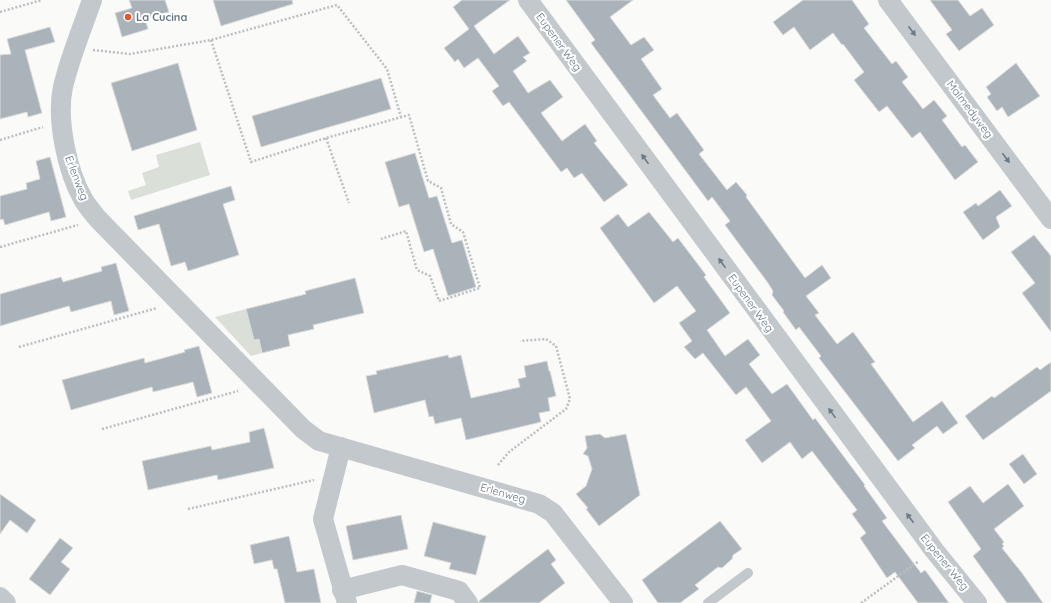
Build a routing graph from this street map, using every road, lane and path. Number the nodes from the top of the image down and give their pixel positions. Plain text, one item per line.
1 (42, 0) edge
2 (92, 0) edge
3 (528, 0) edge
4 (888, 0) edge
5 (0, 12) edge
6 (210, 40) junction
7 (74, 48) junction
8 (402, 117) junction
9 (61, 122) junction
10 (326, 138) junction
11 (0, 140) edge
12 (349, 203) dead end
13 (98, 219) junction
14 (1051, 219) edge
15 (381, 239) dead end
16 (0, 247) edge
17 (177, 302) junction
18 (520, 340) dead end
19 (19, 347) dead end
20 (260, 385) junction
21 (102, 429) dead end
22 (341, 447) junction
23 (498, 465) dead end
24 (334, 475) junction
25 (188, 509) dead end
26 (934, 550) junction
27 (748, 573) dead end
28 (0, 597) edge
29 (344, 597) edge
30 (6, 603) edge
31 (468, 603) edge
32 (623, 603) edge
33 (708, 603) edge
34 (861, 603) edge
35 (977, 603) edge

1 - 5 path
2 - 7 street, Erlenweg
26 -> 3 street, Eupener Weg
4 -> 14 street, Malmedyweg
6 - 7 path
6 - 8 path
6 - 10 path
7 - 9 street, Erlenweg
8 - 10 path
8 - 15 path
9 - 11 path
9 - 13 street, Erlenweg
10 - 12 path
13 - 16 path
13 - 17 street, Erlenweg
17 - 19 path
17 - 20 street, Erlenweg
18 - 23 path
20 - 21 path
20 - 22 street, Erlenweg
22 - 24 street
22 - 32 street, Erlenweg
24 - 25 path
24 - 29 street
26 - 34 path
26 - 35 street, Eupener Weg
27 - 33 lane
28 - 30 street
29 - 31 street

